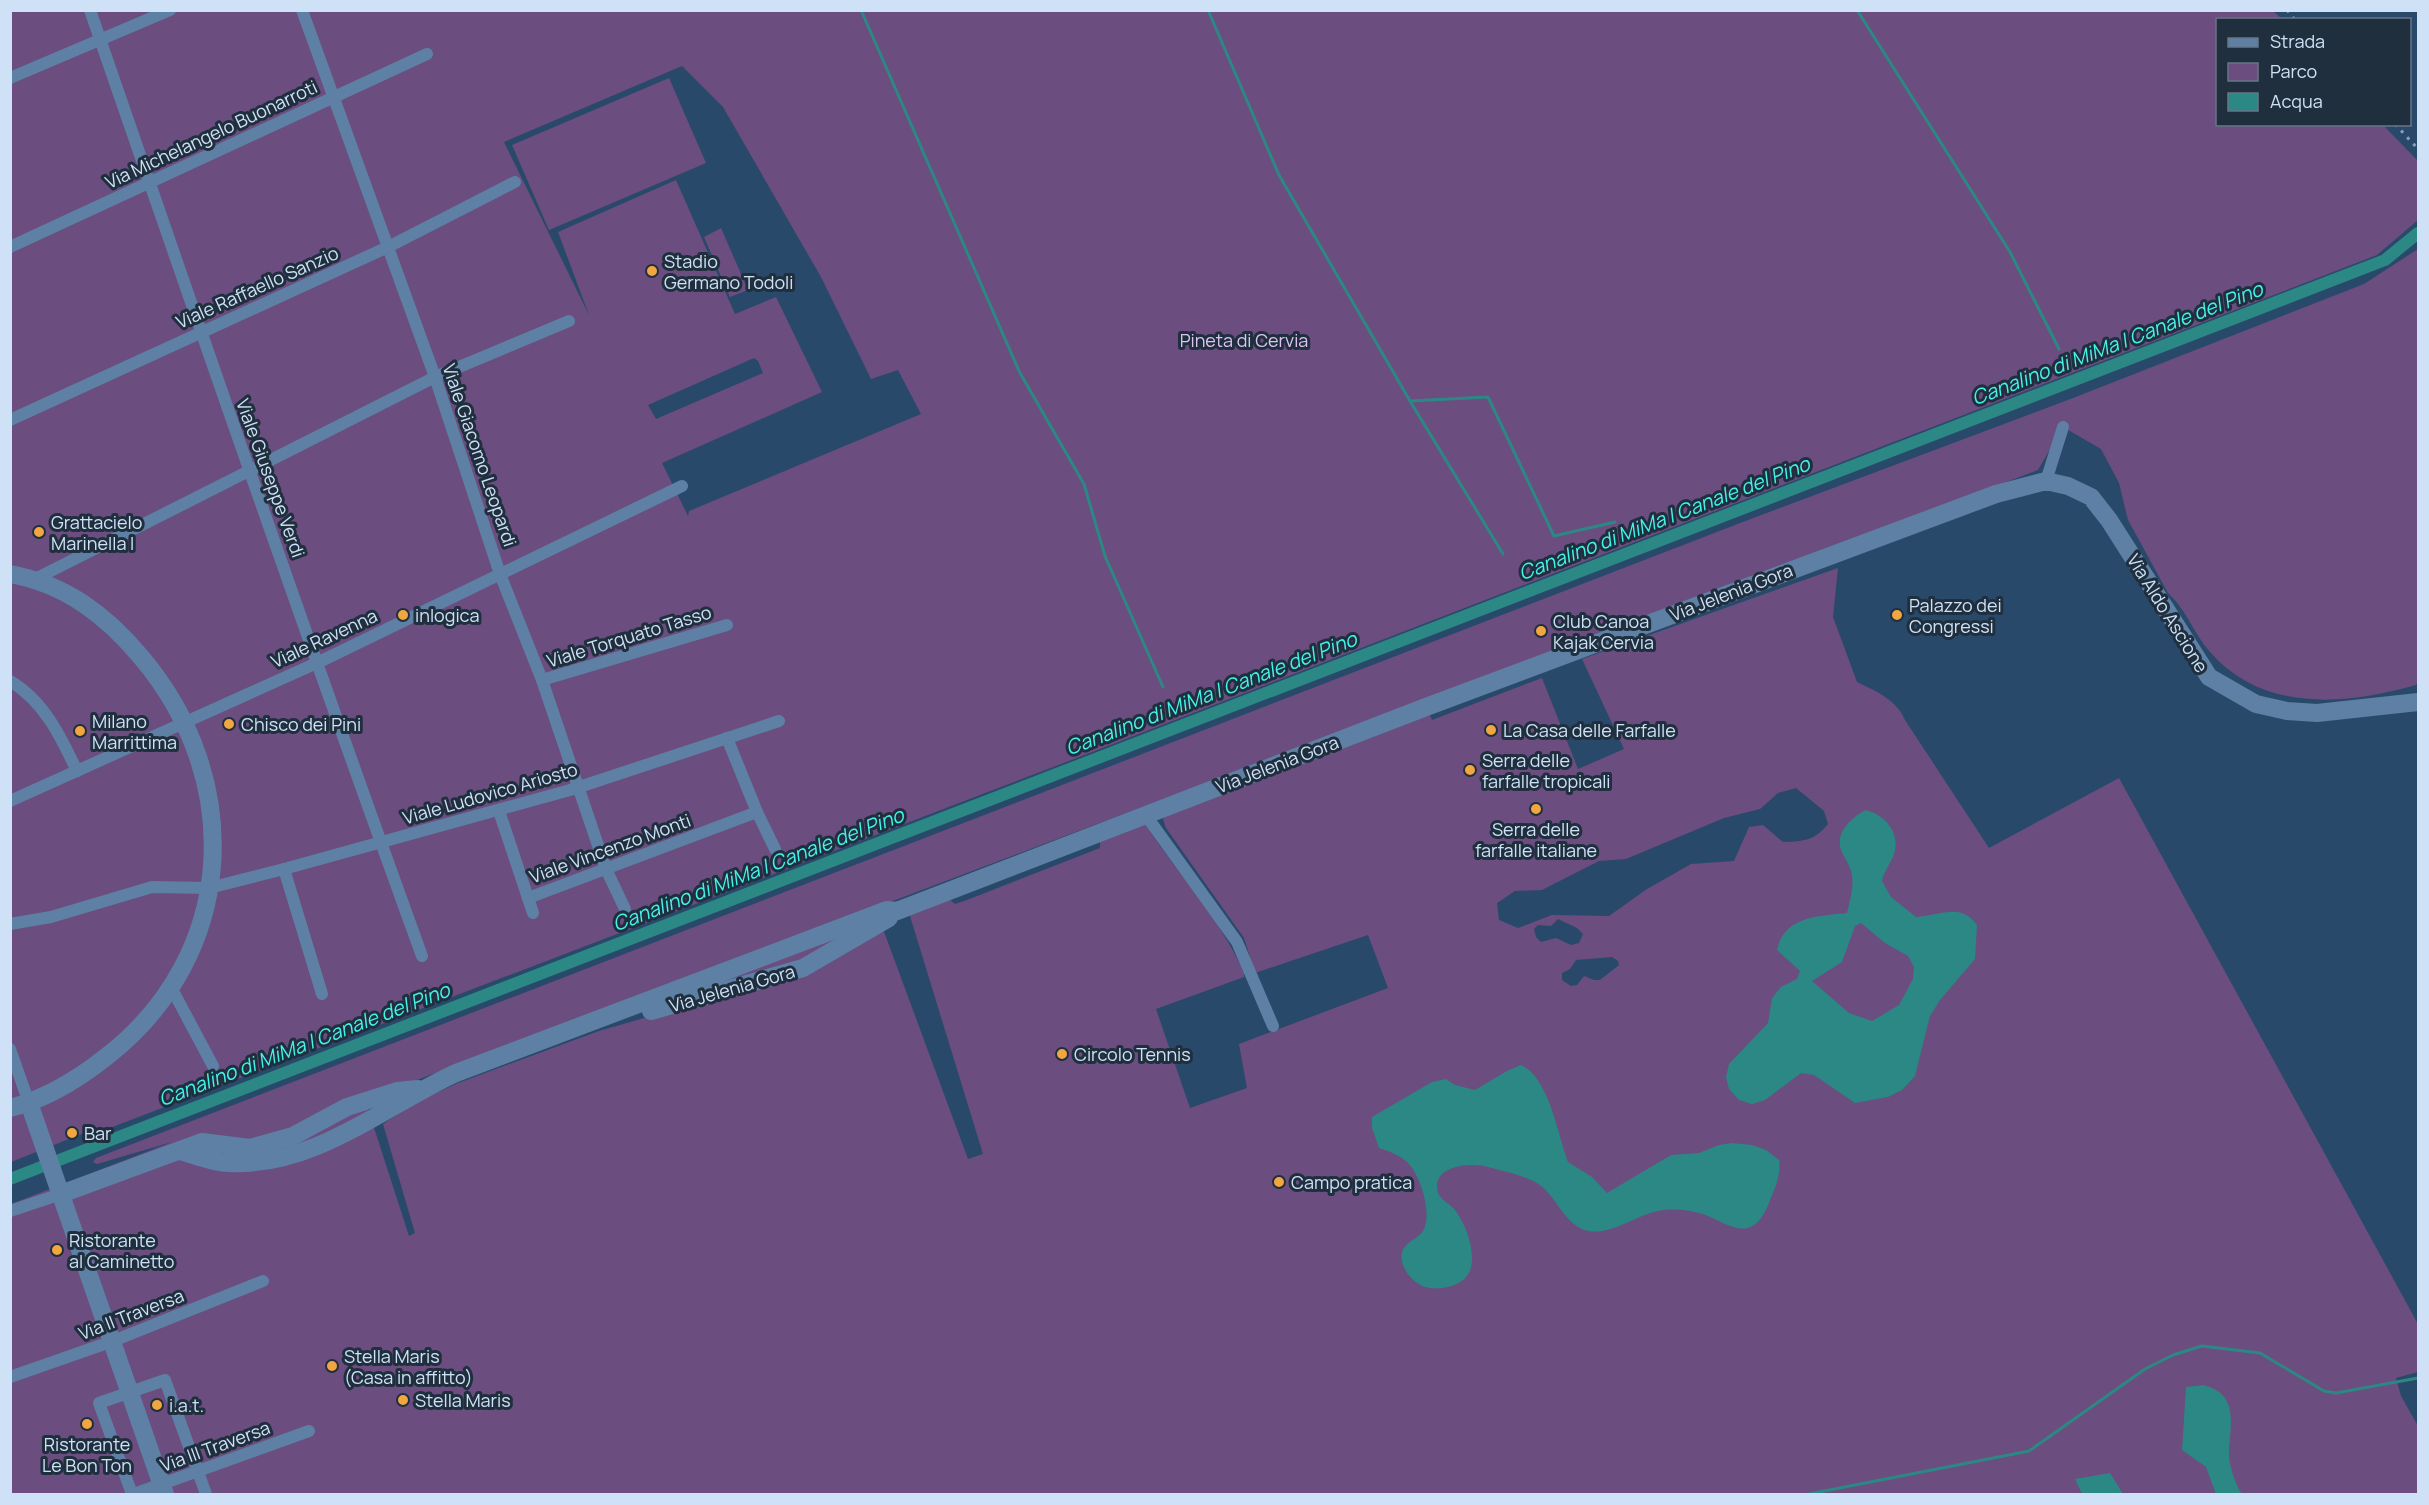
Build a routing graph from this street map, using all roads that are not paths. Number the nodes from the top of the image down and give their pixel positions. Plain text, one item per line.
1 (90, 10) edge
2 (170, 10) edge
3 (303, 10) edge
4 (100, 39) junction
5 (427, 54) dead end
6 (10, 78) edge
7 (333, 98) junction
8 (515, 182) dead end
9 (149, 184) junction
10 (10, 247) edge
11 (388, 247) junction
12 (569, 321) dead end
13 (200, 332) junction
14 (435, 377) junction
15 (10, 420) edge
16 (2063, 427) dead end
17 (248, 473) junction
18 (2046, 481) junction
19 (682, 486) dead end
20 (10, 574) edge
21 (500, 574) junction
22 (35, 579) junction
23 (726, 625) dead end
24 (319, 662) junction
25 (542, 680) junction
26 (10, 681) edge
27 (2418, 692) edge
28 (2418, 702) edge
29 (2378, 707) junction
30 (779, 721) dead end
31 (185, 722) junction
32 (727, 738) junction
33 (77, 771) junction
34 (577, 788) junction
35 (10, 801) edge
36 (500, 811) junction
37 (758, 812) junction
38 (1145, 814) junction
39 (381, 842) junction
40 (775, 849) dead end
41 (284, 869) junction
42 (606, 869) junction
43 (209, 888) junction
44 (528, 898) junction
45 (625, 909) dead end
46 (897, 911) junction
47 (533, 913) dead end
48 (10, 924) edge
49 (422, 956) dead end
50 (172, 988) junction
51 (322, 994) dead end
52 (1274, 1026) dead end
53 (555, 1036) junction
54 (10, 1049) edge
55 (213, 1066) dead end
56 (423, 1088) junction
57 (29, 1103) junction
58 (10, 1108) edge
59 (180, 1151) junction
60 (61, 1194) junction
61 (10, 1211) edge
62 (263, 1281) dead end
63 (112, 1341) junction
64 (10, 1377) edge
65 (129, 1392) junction
66 (309, 1431) dead end
67 (198, 1471) junction
68 (164, 1489) edge
69 (133, 1494) edge
70 (206, 1494) edge

1 - 4 street, Viale Giuseppe Verdi
2 - 4 street
3 - 7 street, Viale Giacomo Leopardi
4 - 6 street
4 - 9 street, Viale Giuseppe Verdi
5 - 7 street, Via Michelangelo Buonarroti
7 - 9 street, Via Michelangelo Buonarroti
7 - 11 street, Viale Giacomo Leopardi
8 - 11 street, Viale Raffaello Sanzio
9 - 10 street, Via Michelangelo Buonarroti
9 - 13 street, Viale Giuseppe Verdi
11 - 13 street, Viale Raffaello Sanzio
11 - 14 street, Viale Giacomo Leopardi
12 - 14 street
13 - 15 street, Viale Raffaello Sanzio
13 - 17 street, Viale Giuseppe Verdi
14 - 17 street
14 - 21 street, Viale Giacomo Leopardi
16 - 18 street
17 - 22 street
17 - 24 street, Viale Giuseppe Verdi
18 - 29 street, Via Aldo Ascione
18 - 38 street, Via Jelenia Gora
19 - 21 street, Viale Ravenna
20 - 22 street
21 - 24 street, Viale Ravenna
21 - 25 street, Viale Giacomo Leopardi
22 - 31 street
23 - 25 street, Viale Torquato Tasso
24 - 31 street, Viale Ravenna
24 - 39 street, Viale Giuseppe Verdi
25 - 34 street, Viale Giacomo Leopardi
26 - 33 street
27 - 29 street, Via Aldo Ascione
28 - 29 street, Via Aldo Ascione
30 - 32 street, Viale Ludovico Ariosto
31 - 33 street, Viale Ravenna
31 - 43 street
32 - 34 street, Viale Ludovico Ariosto
32 - 37 street
33 - 35 street, Viale Ravenna
34 - 36 street, Viale Ludovico Ariosto
34 - 42 street, Viale Giacomo Leopardi
36 - 39 street, Viale Ludovico Ariosto
36 - 44 street, Viale Vincenzo Monti
37 - 40 street
37 - 42 street, Viale Vincenzo Monti
38 - 46 street, Via Jelenia Gora
38 - 52 street
39 - 41 street, Viale Ludovico Ariosto
39 - 49 street, Viale Giuseppe Verdi
41 - 43 street, Viale Ludovico Ariosto
41 - 51 street
42 - 44 street, Viale Vincenzo Monti
42 - 45 street, Viale Giacomo Leopardi
43 - 48 street, Viale Ludovico Ariosto
43 - 50 street
44 - 47 street
46 - 53 street, Via Jelenia Gora
46 - 53 street, Via Jelenia Gora
50 - 55 street
50 - 57 street
53 - 56 street, Via Jelenia Gora
54 - 57 street
56 - 59 street, Via Jelenia Gora
56 - 59 street, Via Jelenia Gora
57 - 58 street
57 - 60 street
59 - 60 street, Via Jelenia Gora
60 - 61 street
60 - 63 street
62 - 63 street, Via II Traversa
63 - 64 street, Via II Traversa
63 - 65 street
65 - 67 street
65 - 68 street
65 - 69 street
66 - 67 street, Via III Traversa
67 - 68 street, Via III Traversa
67 - 70 street
68 - 69 street, Via III Traversa

